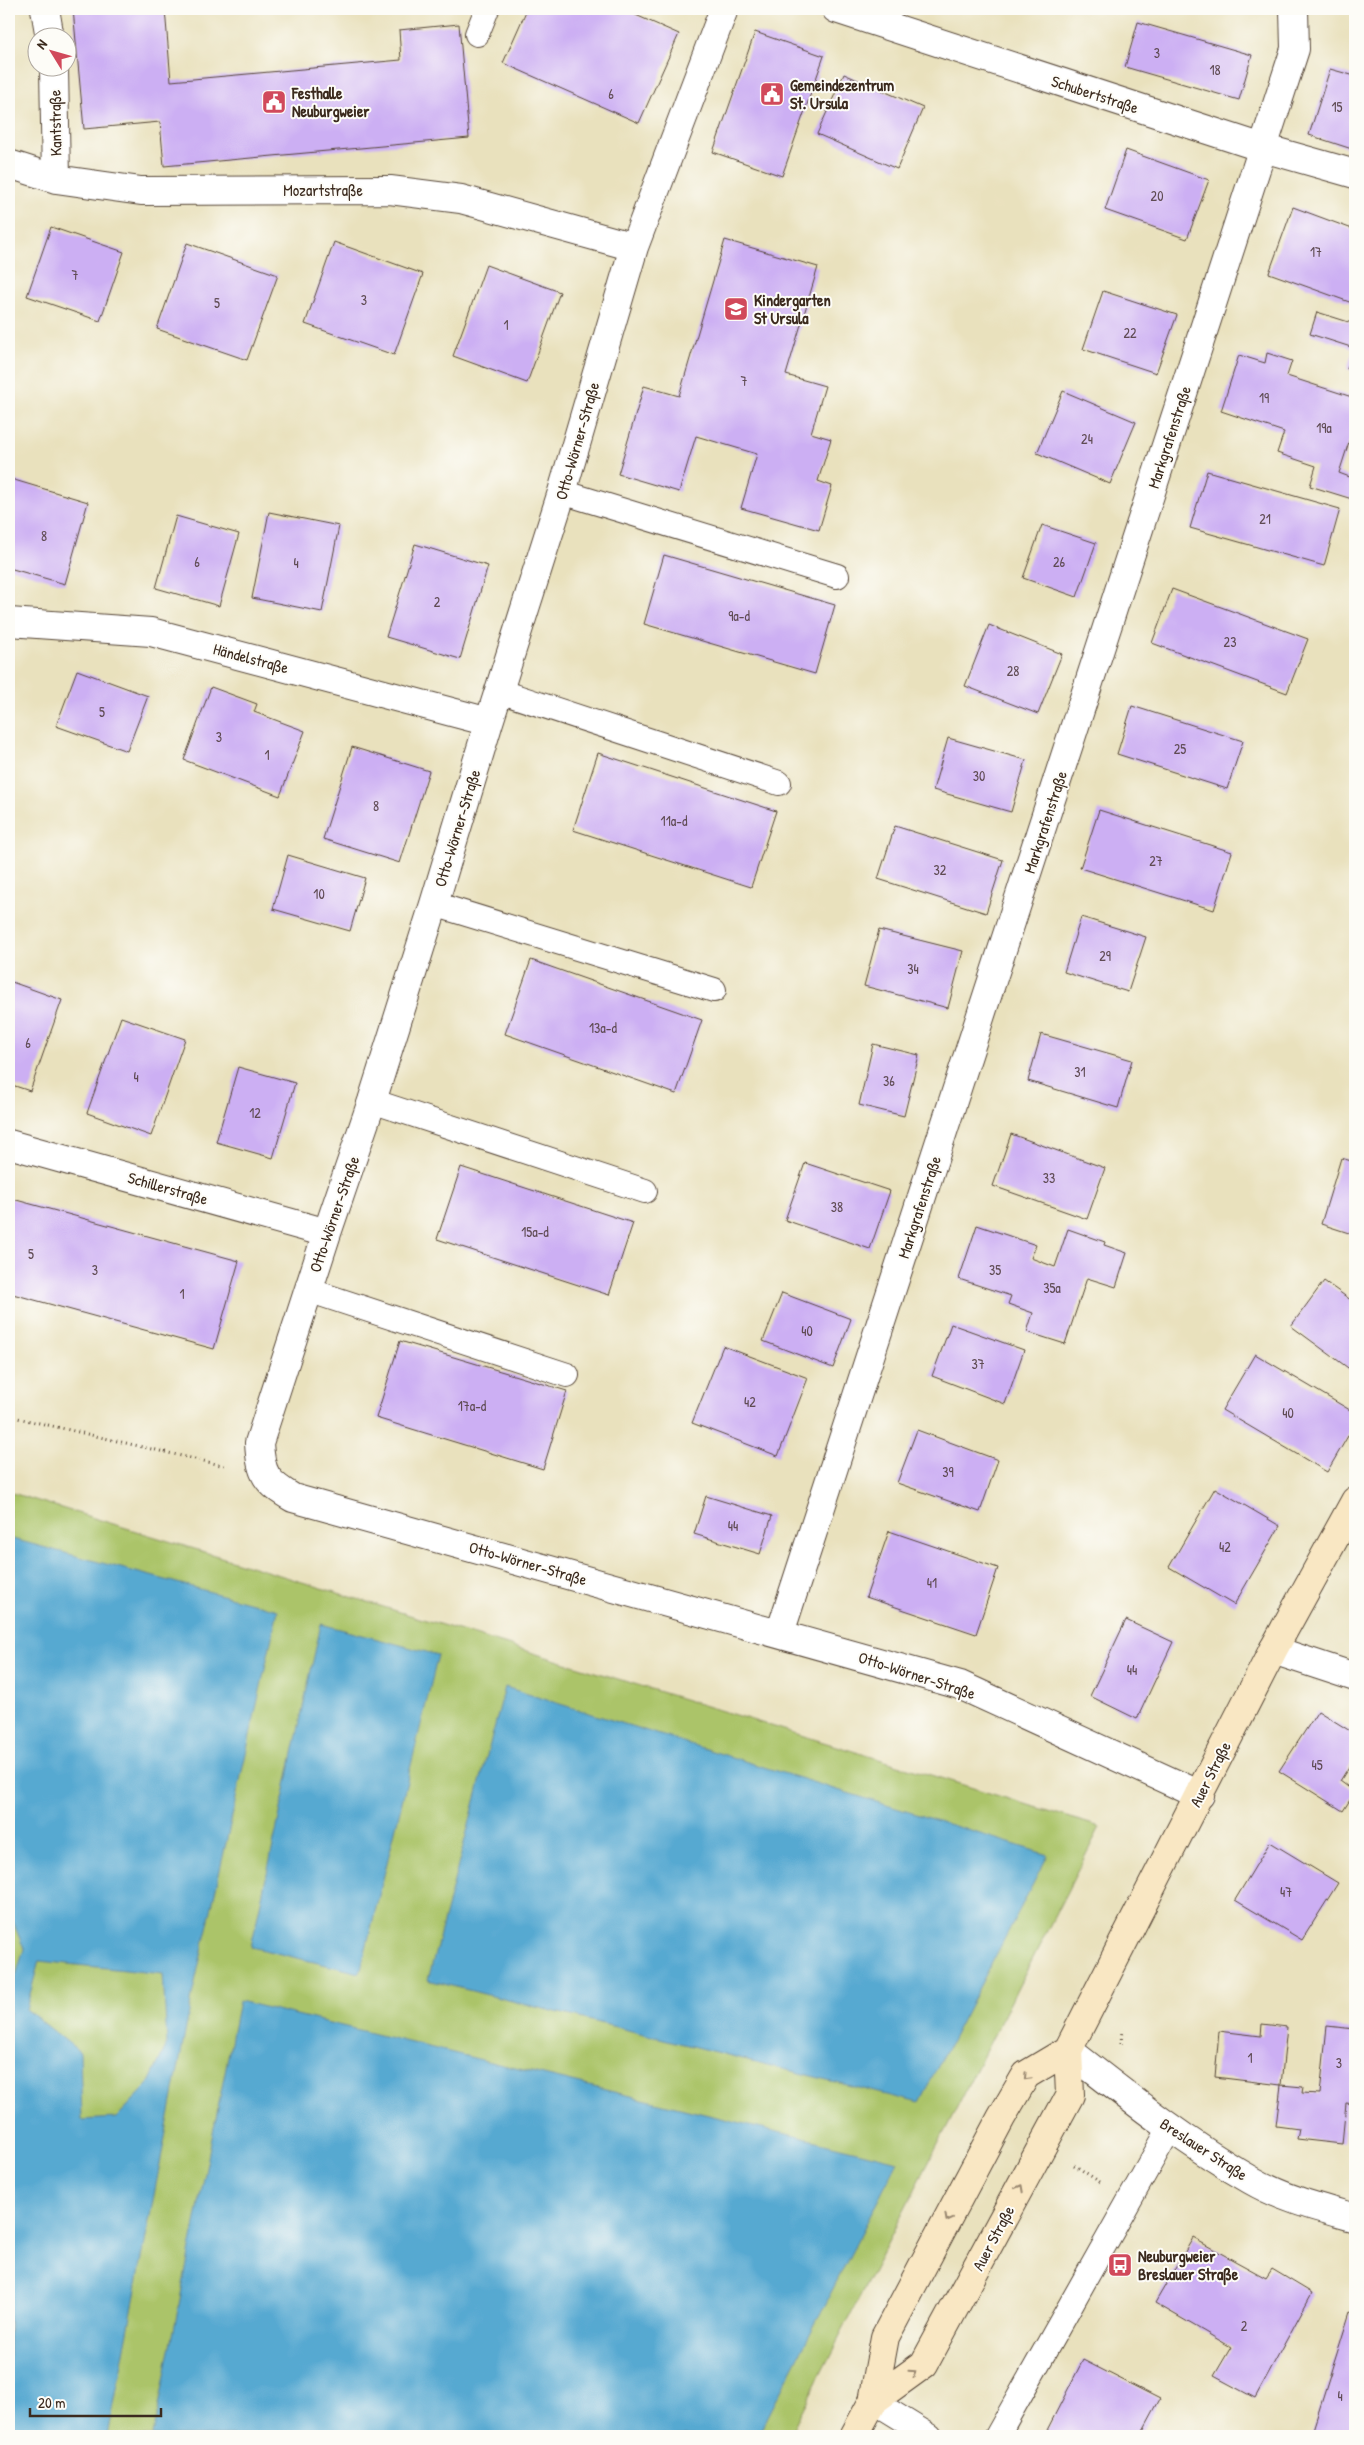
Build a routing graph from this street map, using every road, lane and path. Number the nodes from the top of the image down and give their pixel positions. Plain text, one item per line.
1 (45, 9) edge
2 (487, 9) edge
3 (724, 9) edge
4 (836, 9) edge
5 (1294, 9) edge
6 (48, 28) edge
7 (477, 34) dead end
8 (54, 78) edge
9 (1263, 148) junction
10 (9, 164) edge
11 (1355, 174) edge
12 (56, 179) junction
13 (634, 247) junction
14 (562, 492) junction
15 (837, 576) dead end
16 (9, 622) edge
17 (499, 691) junction
18 (488, 722) junction
19 (779, 783) dead end
20 (434, 904) junction
21 (714, 990) dead end
22 (372, 1101) junction
23 (9, 1144) edge
24 (645, 1191) dead end
25 (327, 1232) junction
26 (308, 1290) junction
27 (567, 1375) dead end
28 (9, 1416) edge
29 (260, 1467) junction
30 (1355, 1501) edge
31 (780, 1634) junction
32 (1274, 1650) junction
33 (1355, 1677) edge
34 (1200, 1795) junction
35 (1068, 2050) junction
36 (1170, 2128) junction
37 (1355, 2218) edge
38 (873, 2401) junction
39 (854, 2436) edge
40 (930, 2436) edge
41 (997, 2436) edge

1 - 6 street
2 - 7 lane
3 - 13 street, Otto-Wörner-Straße
4 - 9 street, Schubertstraße
5 - 9 street, Markgrafenstraße
8 - 12 street, Kantstraße
9 - 11 street, Schubertstraße
9 - 31 street, Markgrafenstraße
10 - 12 street, Mozartstraße
12 - 13 street, Mozartstraße
13 - 14 street, Otto-Wörner-Straße
14 - 15 lane
14 - 17 street, Otto-Wörner-Straße
16 - 18 street, Händelstraße
17 - 18 street, Otto-Wörner-Straße
17 - 19 lane
18 - 20 street, Otto-Wörner-Straße
20 - 21 lane
20 - 22 street, Otto-Wörner-Straße
22 - 24 lane
22 - 25 street, Otto-Wörner-Straße
23 - 25 street, Schillerstraße
25 - 26 street, Otto-Wörner-Straße
26 - 27 lane
26 - 29 street, Otto-Wörner-Straße
28 - 29 path
29 - 31 street, Otto-Wörner-Straße
30 - 32 main road, Auer Straße
31 - 34 street, Otto-Wörner-Straße
32 - 33 street
32 - 34 main road, Auer Straße
34 - 35 main road, Auer Straße
35 - 36 street, Breslauer Straße
35 -> 38 main road, Auer Straße
38 -> 35 main road, Auer Straße
36 - 37 street, Breslauer Straße
36 - 41 lane
38 - 39 main road, Auer Straße
38 - 40 lane

